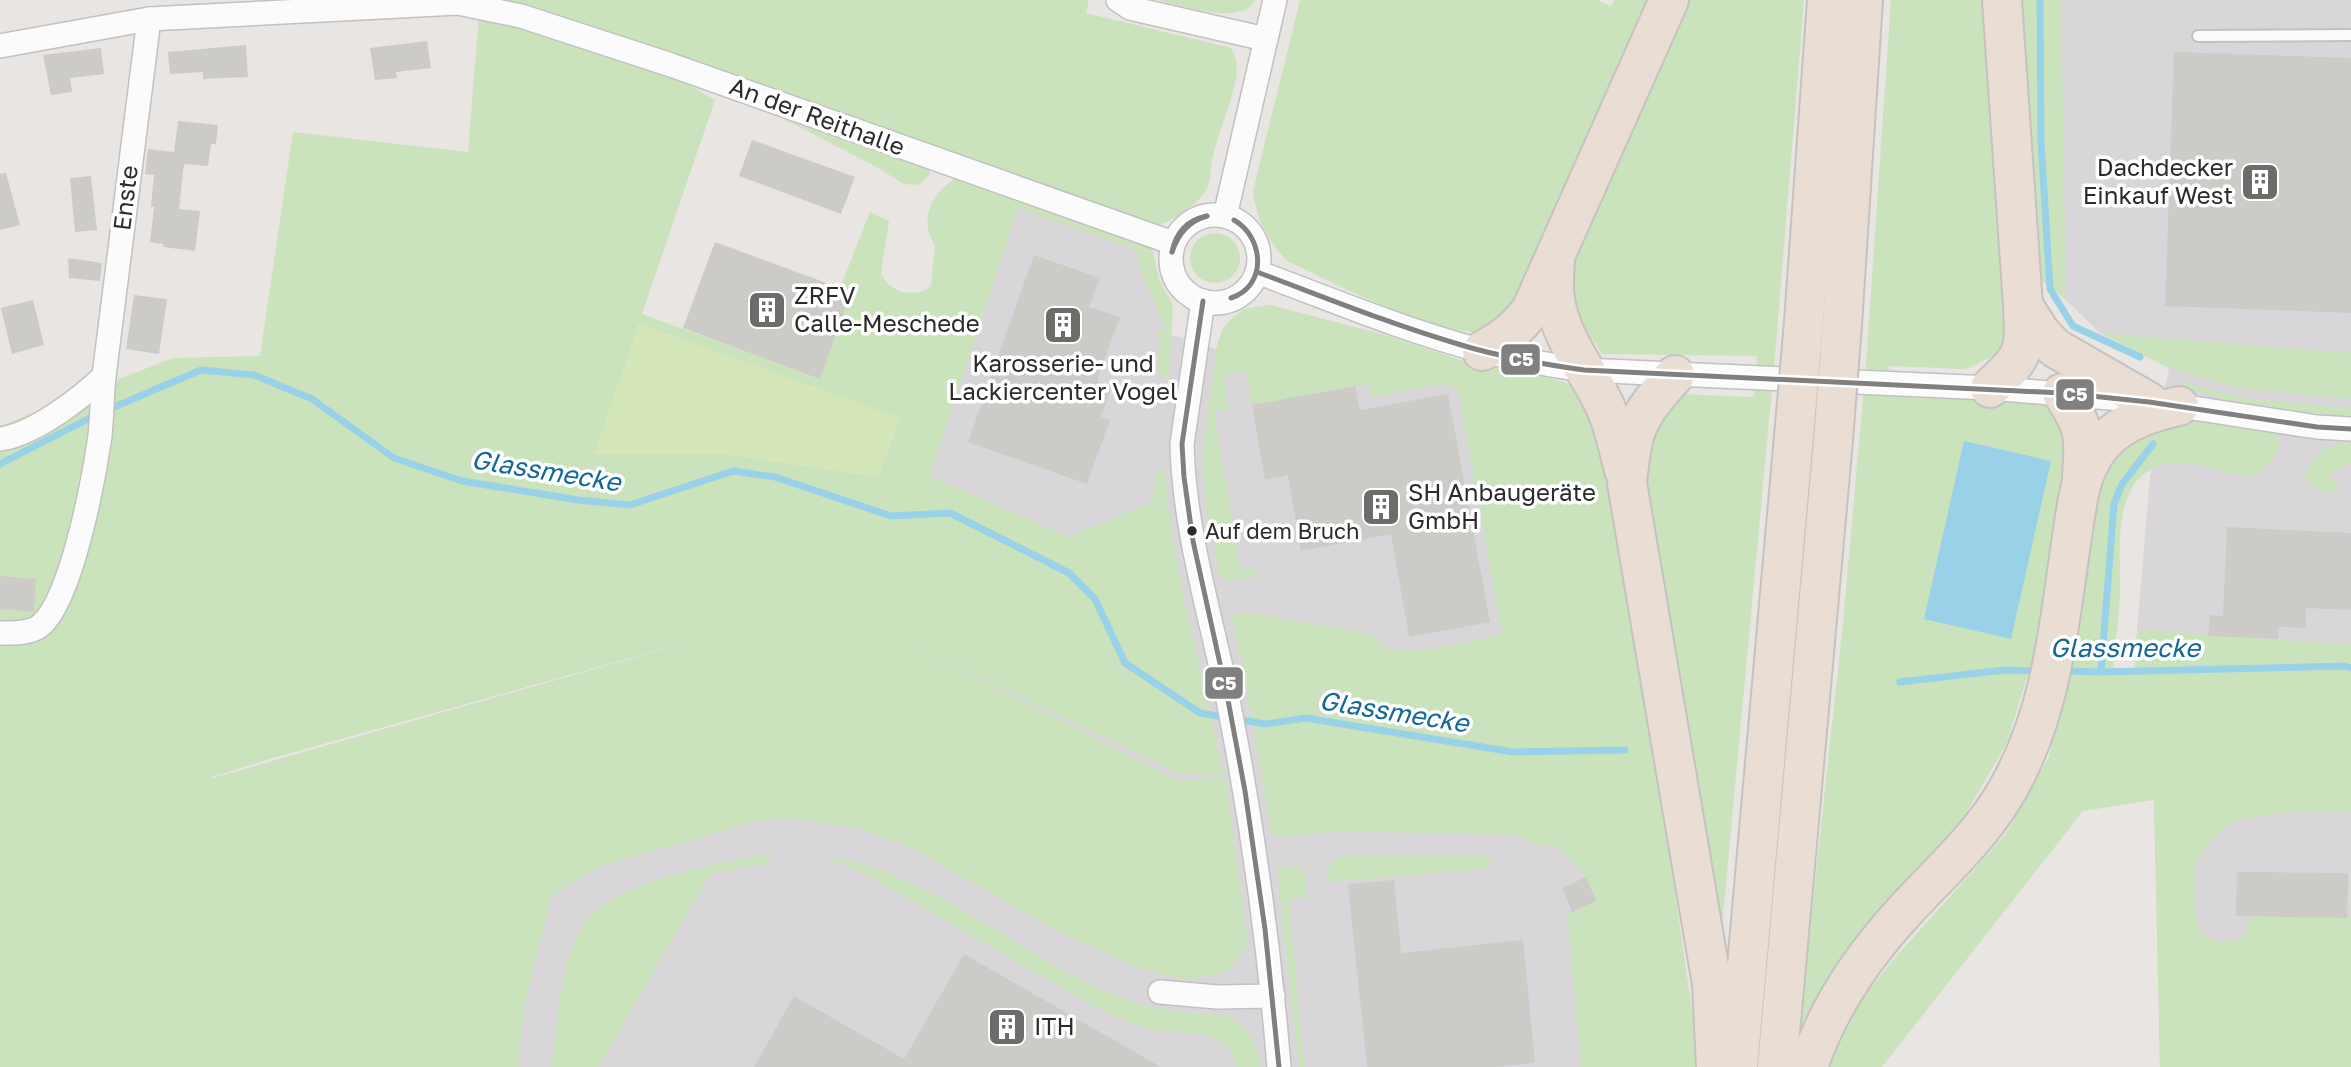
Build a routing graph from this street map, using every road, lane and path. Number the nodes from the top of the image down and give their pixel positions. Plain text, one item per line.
1 (1118, 0) edge
2 (1275, 0) edge
3 (1669, 0) edge
4 (1827, 0) edge
5 (1863, 0) edge
6 (2001, 0) edge
7 (459, 1) edge
8 (149, 19) junction
9 (2351, 35) edge
10 (2198, 36) dead end
11 (1265, 39) junction
12 (0, 46) edge
13 (1225, 216) junction
14 (1173, 243) junction
15 (1555, 256) junction
16 (1257, 272) junction
17 (1203, 301) junction
18 (2023, 305) junction
19 (1482, 351) junction
20 (1584, 370) junction
21 (1675, 375) junction
22 (103, 387) junction
23 (1990, 388) junction
24 (2062, 393) junction
25 (2164, 404) junction
26 (2351, 429) edge
27 (0, 439) edge
28 (2082, 477) junction
29 (1627, 483) junction
30 (0, 633) edge
31 (1160, 992) dead end
32 (1273, 996) junction
33 (1279, 1067) edge
34 (1716, 1067) edge
35 (1738, 1067) edge
36 (1777, 1067) edge
37 (1808, 1067) edge

1 - 11 street
2 - 11 street
3 - 15 highway
4 - 35 highway, bridge
5 - 36 highway, bridge
6 - 18 highway
7 - 8 street
7 - 14 street, An der Reithalle
8 - 12 street
8 - 22 street, Enste
9 - 10 lane
11 - 13 street
13 - 14 street
13 - 16 street
14 - 17 street
15 - 19 highway
15 - 20 highway
16 - 17 street
16 - 19 street
17 - 32 street
18 - 23 highway
18 - 25 highway
19 - 20 street
20 - 21 street
20 - 29 highway
21 - 23 street
21 - 29 highway
22 - 27 street
22 - 30 street, Enste
23 - 24 street
24 - 25 street
24 - 28 highway
25 - 26 street
25 - 28 highway
28 - 37 highway
29 - 34 highway
31 - 32 street
32 - 33 street

